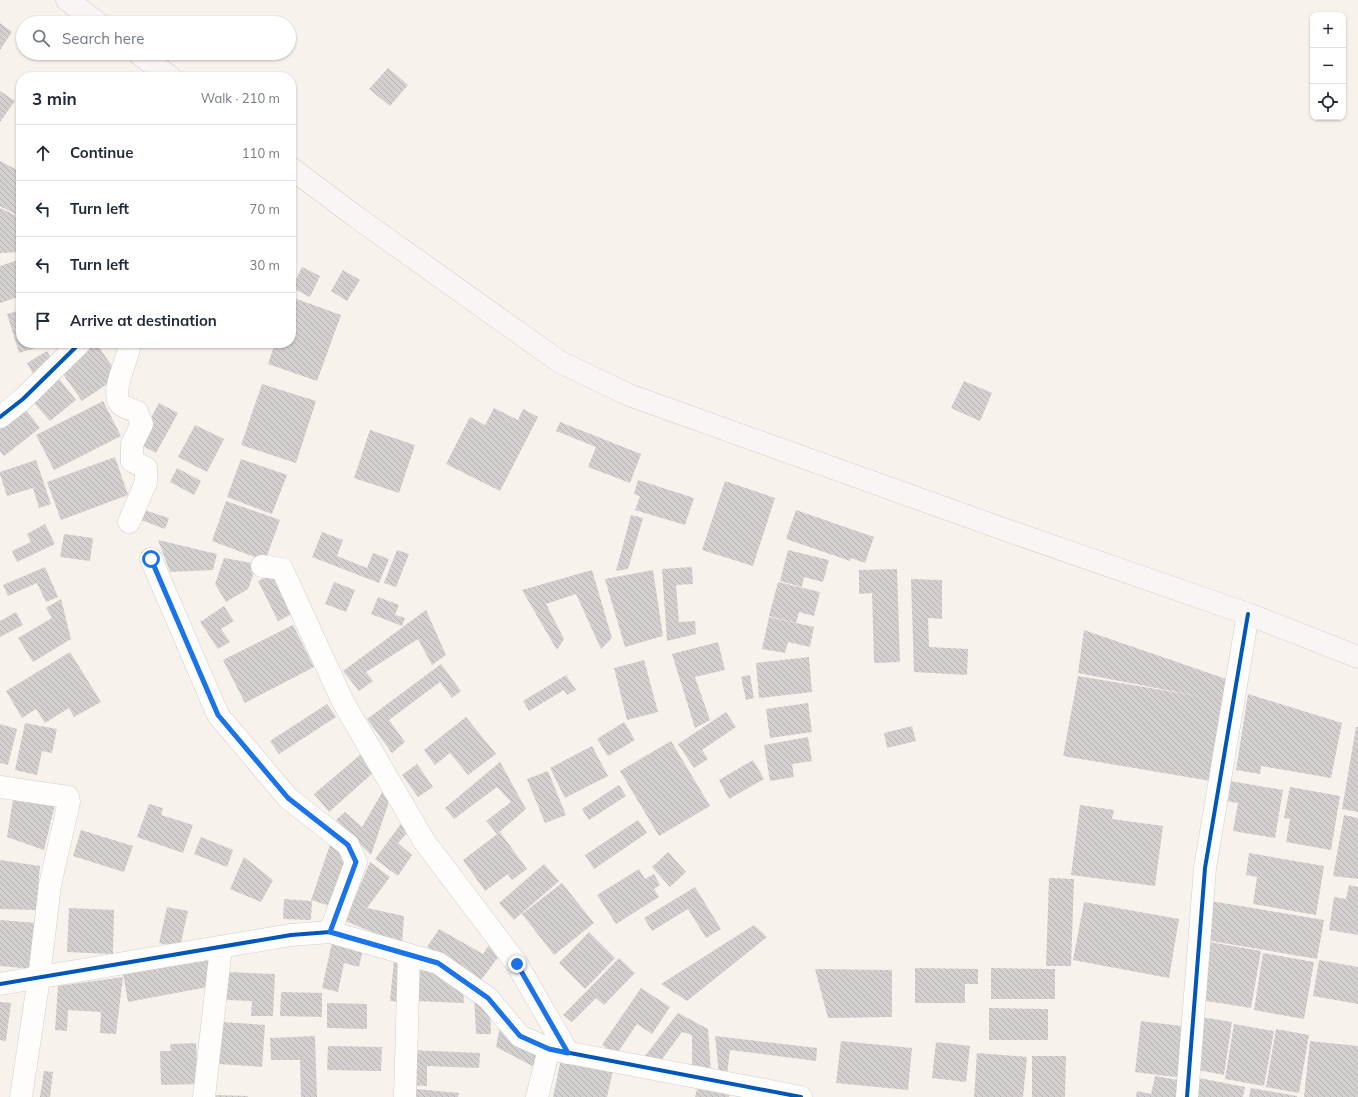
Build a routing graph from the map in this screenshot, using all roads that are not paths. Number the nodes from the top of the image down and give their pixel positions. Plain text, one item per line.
1 (67, 0) edge
2 (89, 16) edge
3 (147, 60) edge
4 (163, 72) edge
5 (296, 172) edge
6 (75, 348) edge
7 (129, 348) edge
8 (0, 417) edge
9 (129, 522) dead end
10 (151, 559) dead end
11 (262, 566) dead end
12 (1248, 614) junction
13 (1358, 657) edge
14 (0, 787) edge
15 (330, 932) junction
16 (221, 948) junction
17 (409, 955) junction
18 (39, 978) junction
19 (0, 984) edge
20 (558, 1051) junction
21 (20, 1097) edge
22 (204, 1097) edge
23 (404, 1097) edge
24 (537, 1097) edge
25 (801, 1097) edge
26 (1187, 1097) edge

1 - 2 main road
3 - 4 main road
5 - 12 main road
6 - 8 street
7 - 9 street
10 - 15 street
11 - 20 street
12 - 13 main road
12 - 26 street
14 - 18 street
15 - 16 street
15 - 17 street
16 - 18 street
16 - 22 street
17 - 20 street
17 - 23 street
18 - 19 street
18 - 21 street
20 - 24 street
20 - 25 street

